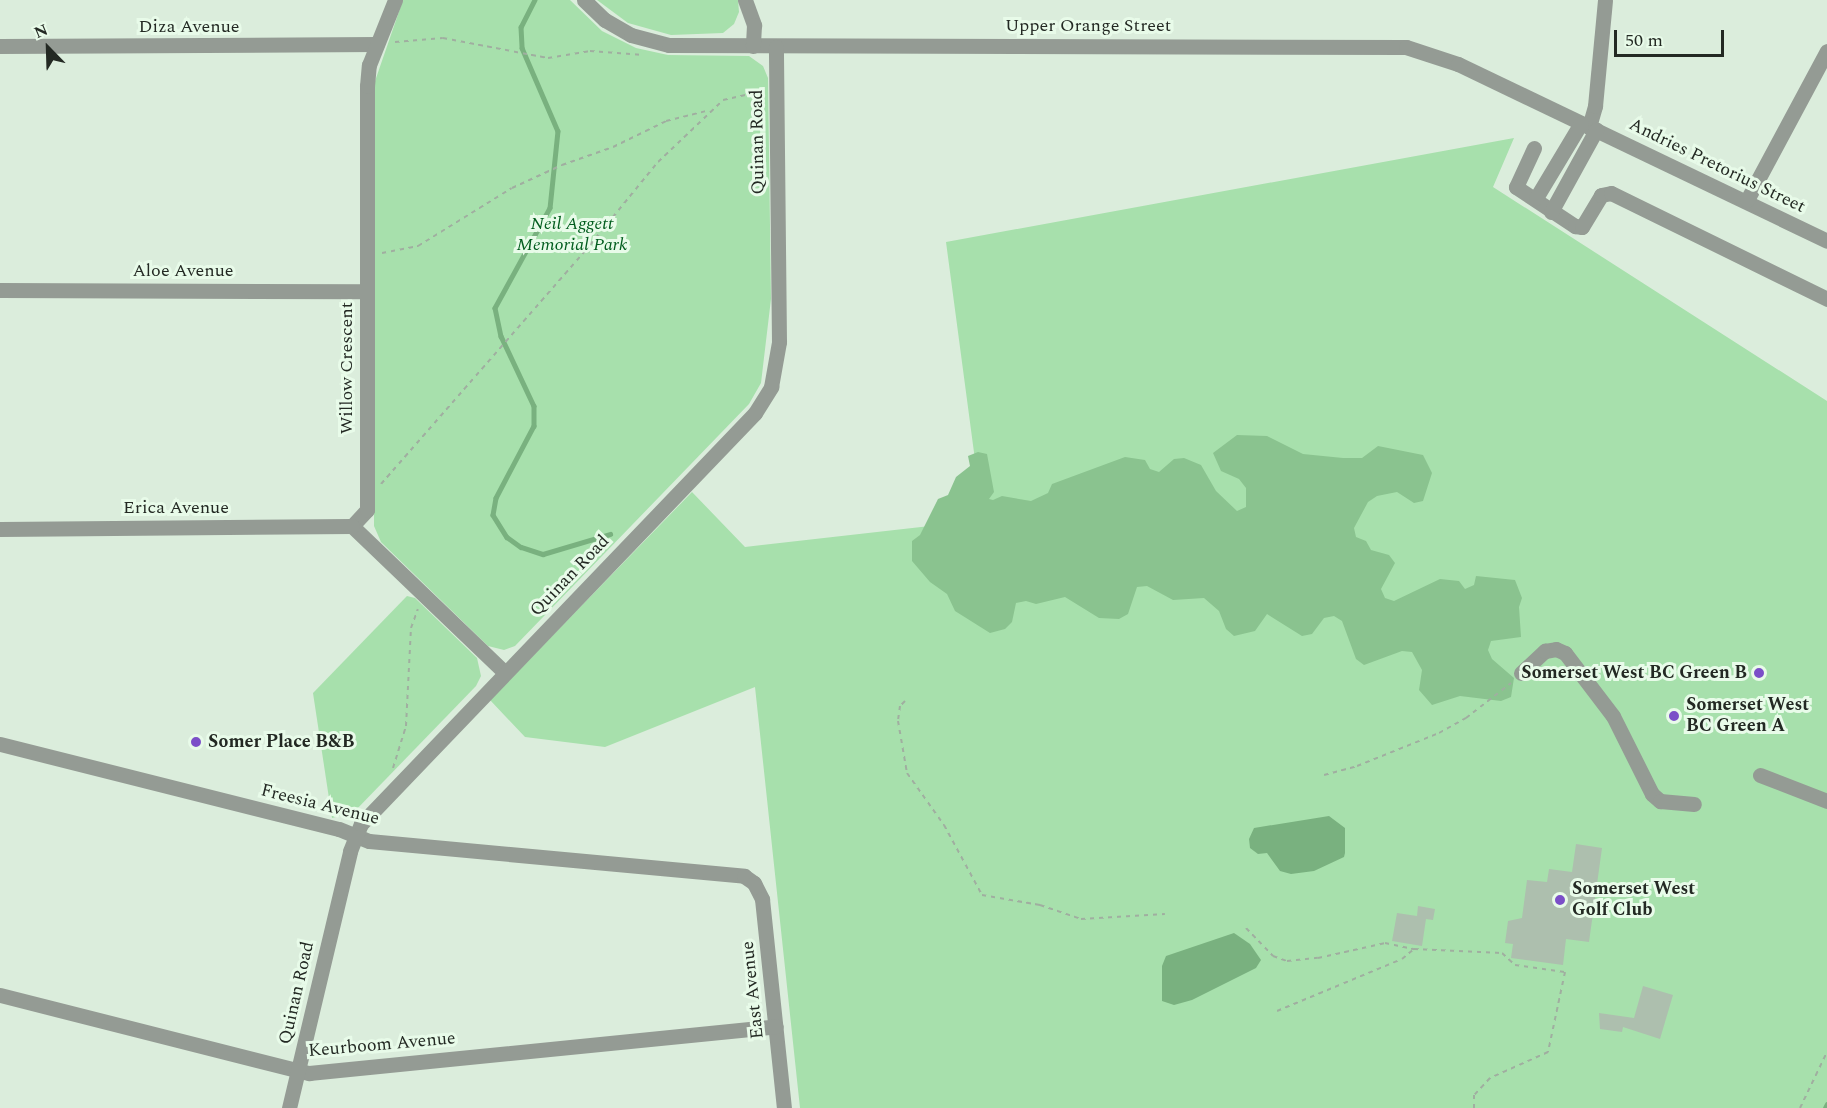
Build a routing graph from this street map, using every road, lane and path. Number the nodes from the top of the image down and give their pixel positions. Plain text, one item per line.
1 (395, 0) edge
2 (584, 0) edge
3 (745, 0) edge
4 (1605, 0) edge
5 (659, 44) junction
6 (377, 45) junction
7 (0, 46) edge
8 (753, 46) junction
9 (776, 47) junction
10 (1827, 51) edge
11 (777, 86) junction
12 (713, 110) junction
13 (1589, 127) junction
14 (1534, 148) dead end
15 (1555, 165) junction
16 (1572, 174) junction
17 (1536, 198) junction
18 (1747, 200) junction
19 (1551, 212) junction
20 (1827, 241) edge
21 (368, 256) junction
22 (0, 290) edge
23 (366, 291) junction
24 (1827, 299) edge
25 (367, 494) junction
26 (352, 526) junction
27 (0, 530) edge
28 (423, 594) junction
29 (504, 672) junction
30 (1521, 673) joint
31 (905, 701) dead end
32 (0, 744) edge
33 (1324, 775) dead end
34 (1760, 775) dead end
35 (401, 778) junction
36 (1827, 801) edge
37 (1694, 804) dead end
38 (356, 835) junction
39 (744, 876) joint
40 (1165, 914) dead end
41 (1246, 928) dead end
42 (1414, 949) junction
43 (0, 994) edge
44 (1277, 1011) dead end
45 (776, 1026) junction
46 (1827, 1052) edge
47 (299, 1070) junction
48 (289, 1108) edge
49 (784, 1108) edge
50 (1474, 1108) edge
51 (1800, 1108) edge

1 - 6 street, Willow Crescent
2 - 5 street, Upper Orange Street
3 - 8 street
4 - 13 street
5 - 6 path
5 - 8 street, Upper Orange Street
6 - 7 street, Diza Avenue
6 - 21 street, Willow Crescent
8 - 9 street, Upper Orange Street
9 - 11 street, Quinan Road
9 - 13 street, Upper Orange Street
10 - 18 street
11 - 12 path
11 - 29 street, Quinan Road
12 - 21 path
12 - 25 path
13 - 15 street
13 - 16 street
13 - 18 street, Andries Pretorius Street
14 - 17 street
15 - 16 street
15 - 17 street
16 - 19 street
17 - 19 street
18 - 20 street, Andries Pretorius Street
19 - 24 street
21 - 23 street, Willow Crescent
22 - 23 street, Aloe Avenue
23 - 25 street, Willow Crescent
25 - 26 street, Willow Crescent
26 - 27 street, Erica Avenue
26 - 28 street
28 - 29 street
28 - 35 path
29 - 35 street, Quinan Road
30 - 33 path
30 - 37 street
31 - 40 path
32 - 38 street, Freesia Avenue
34 - 36 street
35 - 38 street, Quinan Road
38 - 39 street, Freesia Avenue
38 - 47 street, Quinan Road
39 - 45 street, East Avenue
41 - 42 path
42 - 44 path
42 - 50 path
43 - 47 street, Keurboom Avenue
45 - 47 street, Keurboom Avenue
45 - 49 street, East Avenue
46 - 51 path
47 - 48 street, Quinan Road

